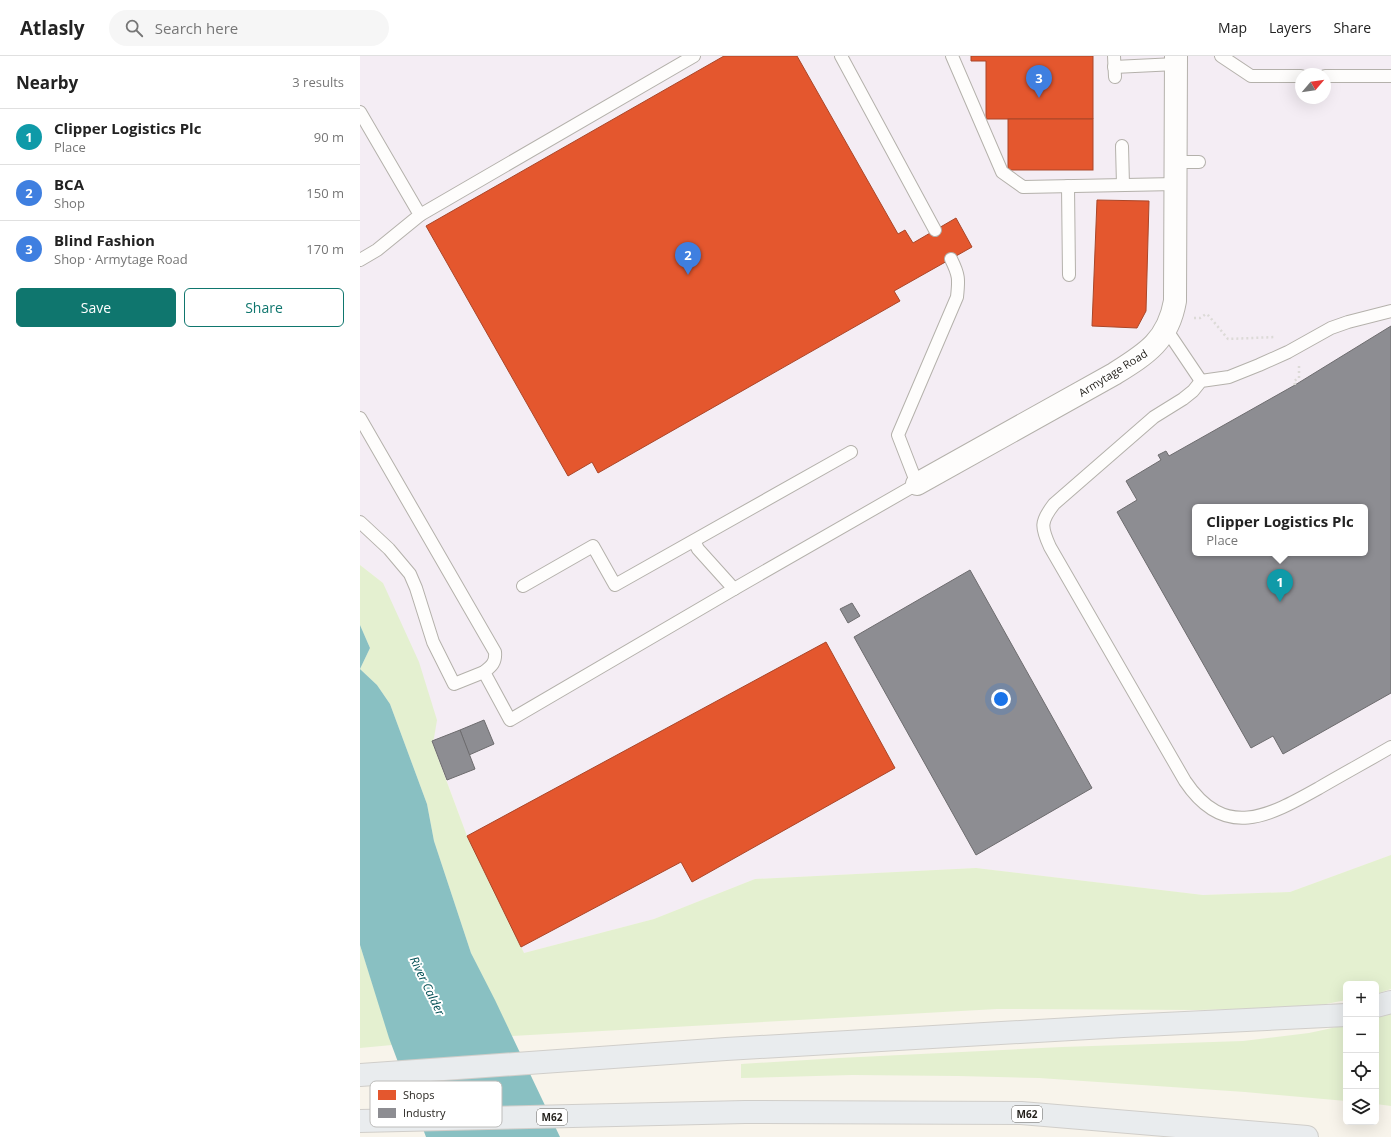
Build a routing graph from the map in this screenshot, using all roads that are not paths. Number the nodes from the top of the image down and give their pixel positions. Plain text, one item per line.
1 (694, 56) edge
2 (841, 56) edge
3 (952, 56) edge
4 (1221, 56) edge
5 (1176, 60) edge
6 (1114, 67) edge
7 (1295, 76) edge
8 (1331, 76) edge
9 (1391, 76) edge
10 (360, 112) edge
11 (1122, 146) dead end
12 (1176, 162) junction
13 (1199, 162) dead end
14 (1176, 184) junction
15 (1123, 185) junction
16 (1068, 186) junction
17 (420, 215) junction
18 (935, 230) dead end
19 (951, 259) dead end
20 (360, 260) edge
21 (1069, 275) dead end
22 (1391, 311) edge
23 (1170, 319) junction
24 (1201, 381) junction
25 (360, 418) edge
26 (851, 452) dead end
27 (918, 484) junction
28 (360, 522) edge
29 (694, 541) junction
30 (523, 586) dead end
31 (734, 589) junction
32 (484, 672) junction
33 (1391, 747) edge
34 (1391, 1002) edge
35 (1379, 1005) edge
36 (1343, 1015) edge
37 (360, 1075) edge
38 (502, 1118) edge
39 (360, 1122) edge
40 (370, 1122) edge
41 (1307, 1137) edge

1 - 17 lane
2 - 18 lane
3 - 16 lane
4 - 7 lane
5 - 6 lane
5 - 12 street
8 - 9 lane
10 - 17 lane
11 - 15 lane
12 - 13 lane
12 - 14 street
14 - 15 lane
14 - 23 street
15 - 16 lane
16 - 21 lane
17 - 20 lane
19 - 27 lane
22 - 24 lane
23 - 24 lane
23 - 27 street, Armytage Road
24 - 33 lane
25 - 32 lane
26 - 29 lane
27 - 31 lane
28 - 32 lane
29 - 30 lane
29 - 31 lane
31 - 32 lane
34 - 35 highway
36 - 37 highway
38 - 41 highway, M62
39 - 40 highway, M62

